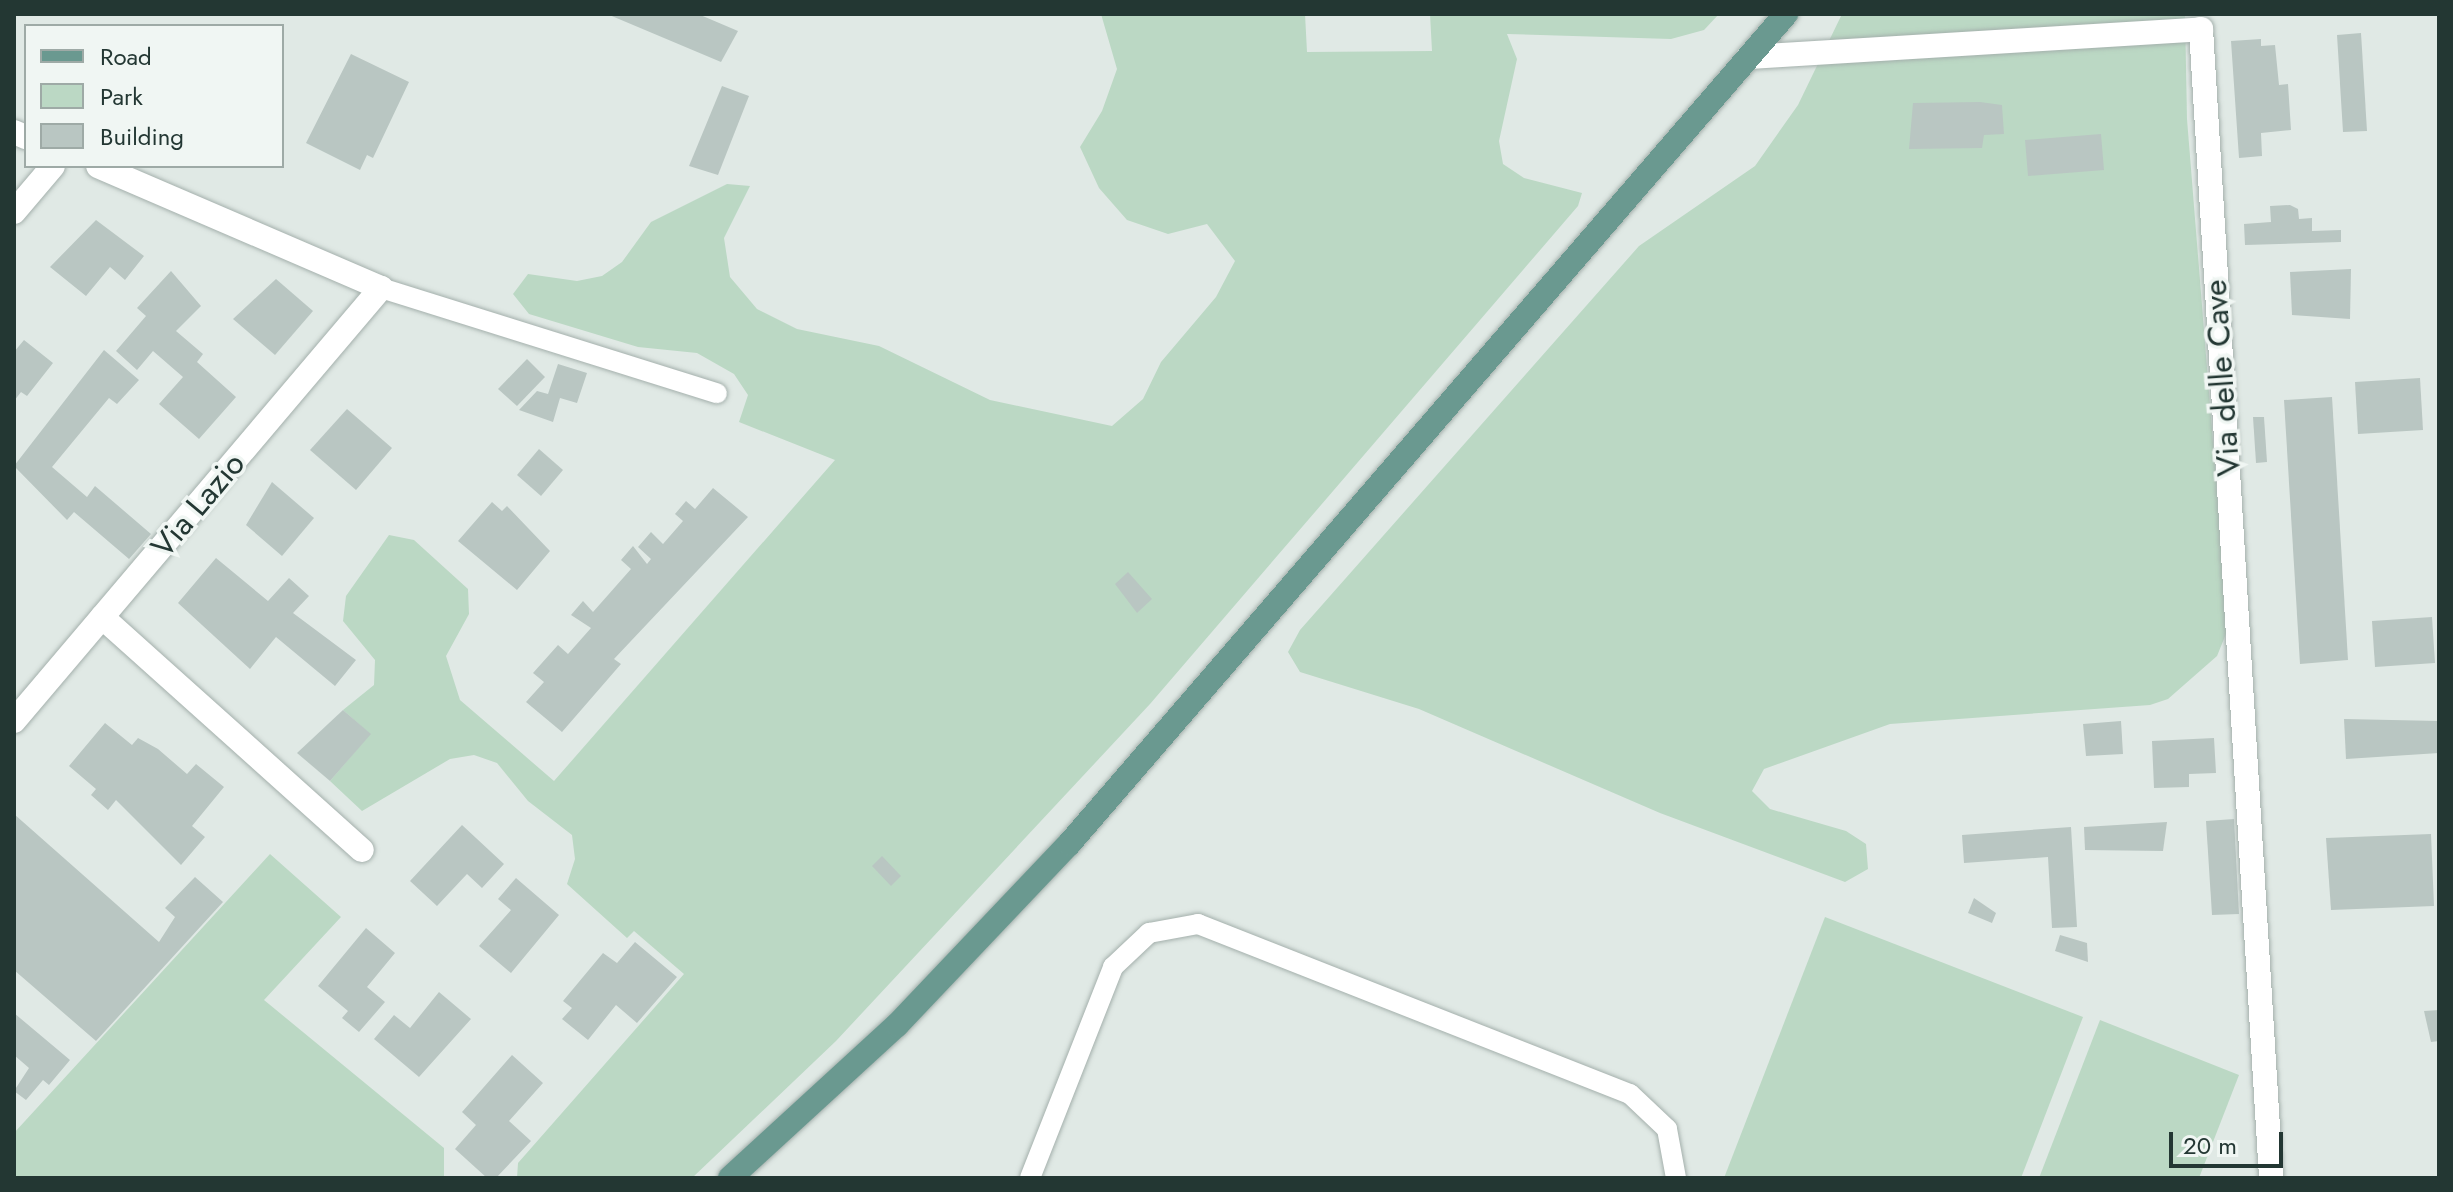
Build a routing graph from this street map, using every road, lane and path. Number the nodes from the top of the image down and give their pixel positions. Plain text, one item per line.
1 (1786, 14) edge
2 (1749, 57) junction
3 (51, 168) edge
4 (103, 168) edge
5 (14, 212) edge
6 (381, 288) junction
7 (717, 393) dead end
8 (102, 617) junction
9 (14, 721) edge
10 (362, 850) dead end
11 (730, 1178) edge
12 (1030, 1178) edge
13 (1676, 1178) edge
14 (2271, 1178) edge

1 - 2 main road
2 - 11 main road
2 - 14 street, Via delle Cave
3 - 5 street
4 - 6 street
6 - 7 lane
6 - 8 street, Via Lazio
8 - 9 street, Via Lazio
8 - 10 street
12 - 13 lane

